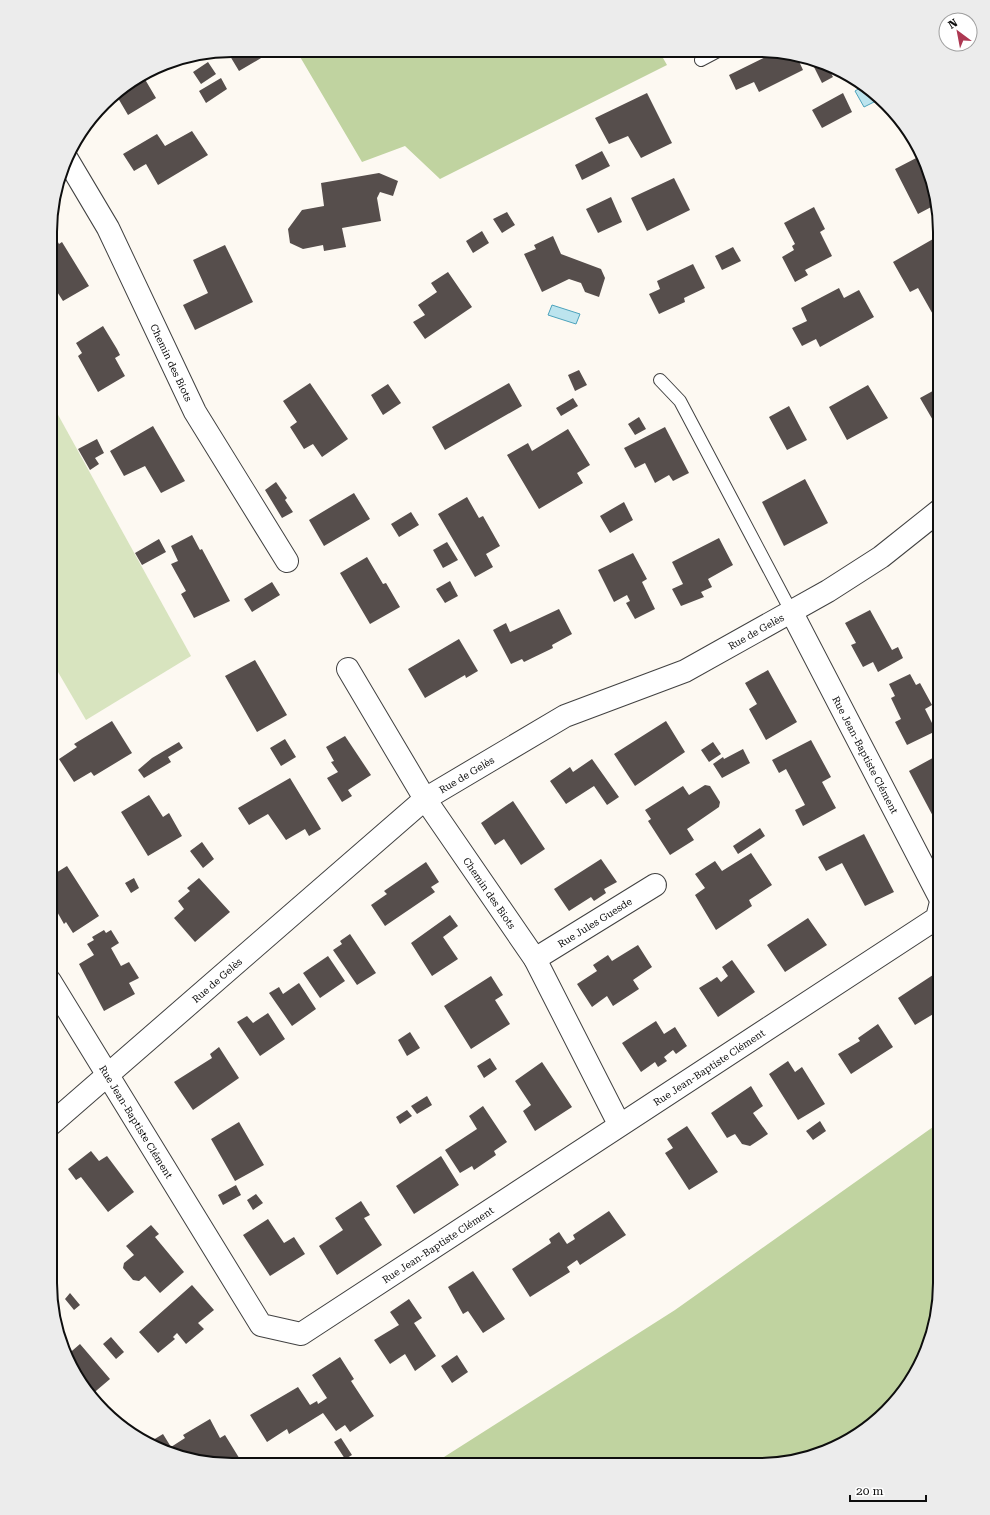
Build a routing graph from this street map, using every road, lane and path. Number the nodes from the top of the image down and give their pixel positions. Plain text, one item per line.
1 (707, 57) edge
2 (701, 60) dead end
3 (70, 165) edge
4 (660, 380) dead end
5 (933, 516) edge
6 (287, 561) dead end
7 (791, 611) junction
8 (348, 668) dead end
9 (425, 799) junction
10 (655, 885) dead end
11 (933, 885) edge
12 (933, 921) edge
13 (535, 959) junction
14 (57, 992) edge
15 (108, 1074) junction
16 (57, 1119) edge
17 (619, 1124) junction

1 - 2 lane
3 - 6 street, Chemin des Biots
4 - 7 lane
5 - 7 street, Rue de Gelès
7 - 9 street, Rue de Gelès
7 - 11 street, Rue Jean-Baptiste Clément
8 - 9 street, Chemin des Biots
9 - 13 street, Chemin des Biots
9 - 15 street, Rue de Gelès
10 - 13 street, Rue Jules Guesde
12 - 17 street, Rue Jean-Baptiste Clément
13 - 17 street, Chemin des Biots
14 - 15 street, Rue Jean-Baptiste Clément
15 - 16 street, Rue de Gelès
15 - 17 street, Rue Jean-Baptiste Clément

